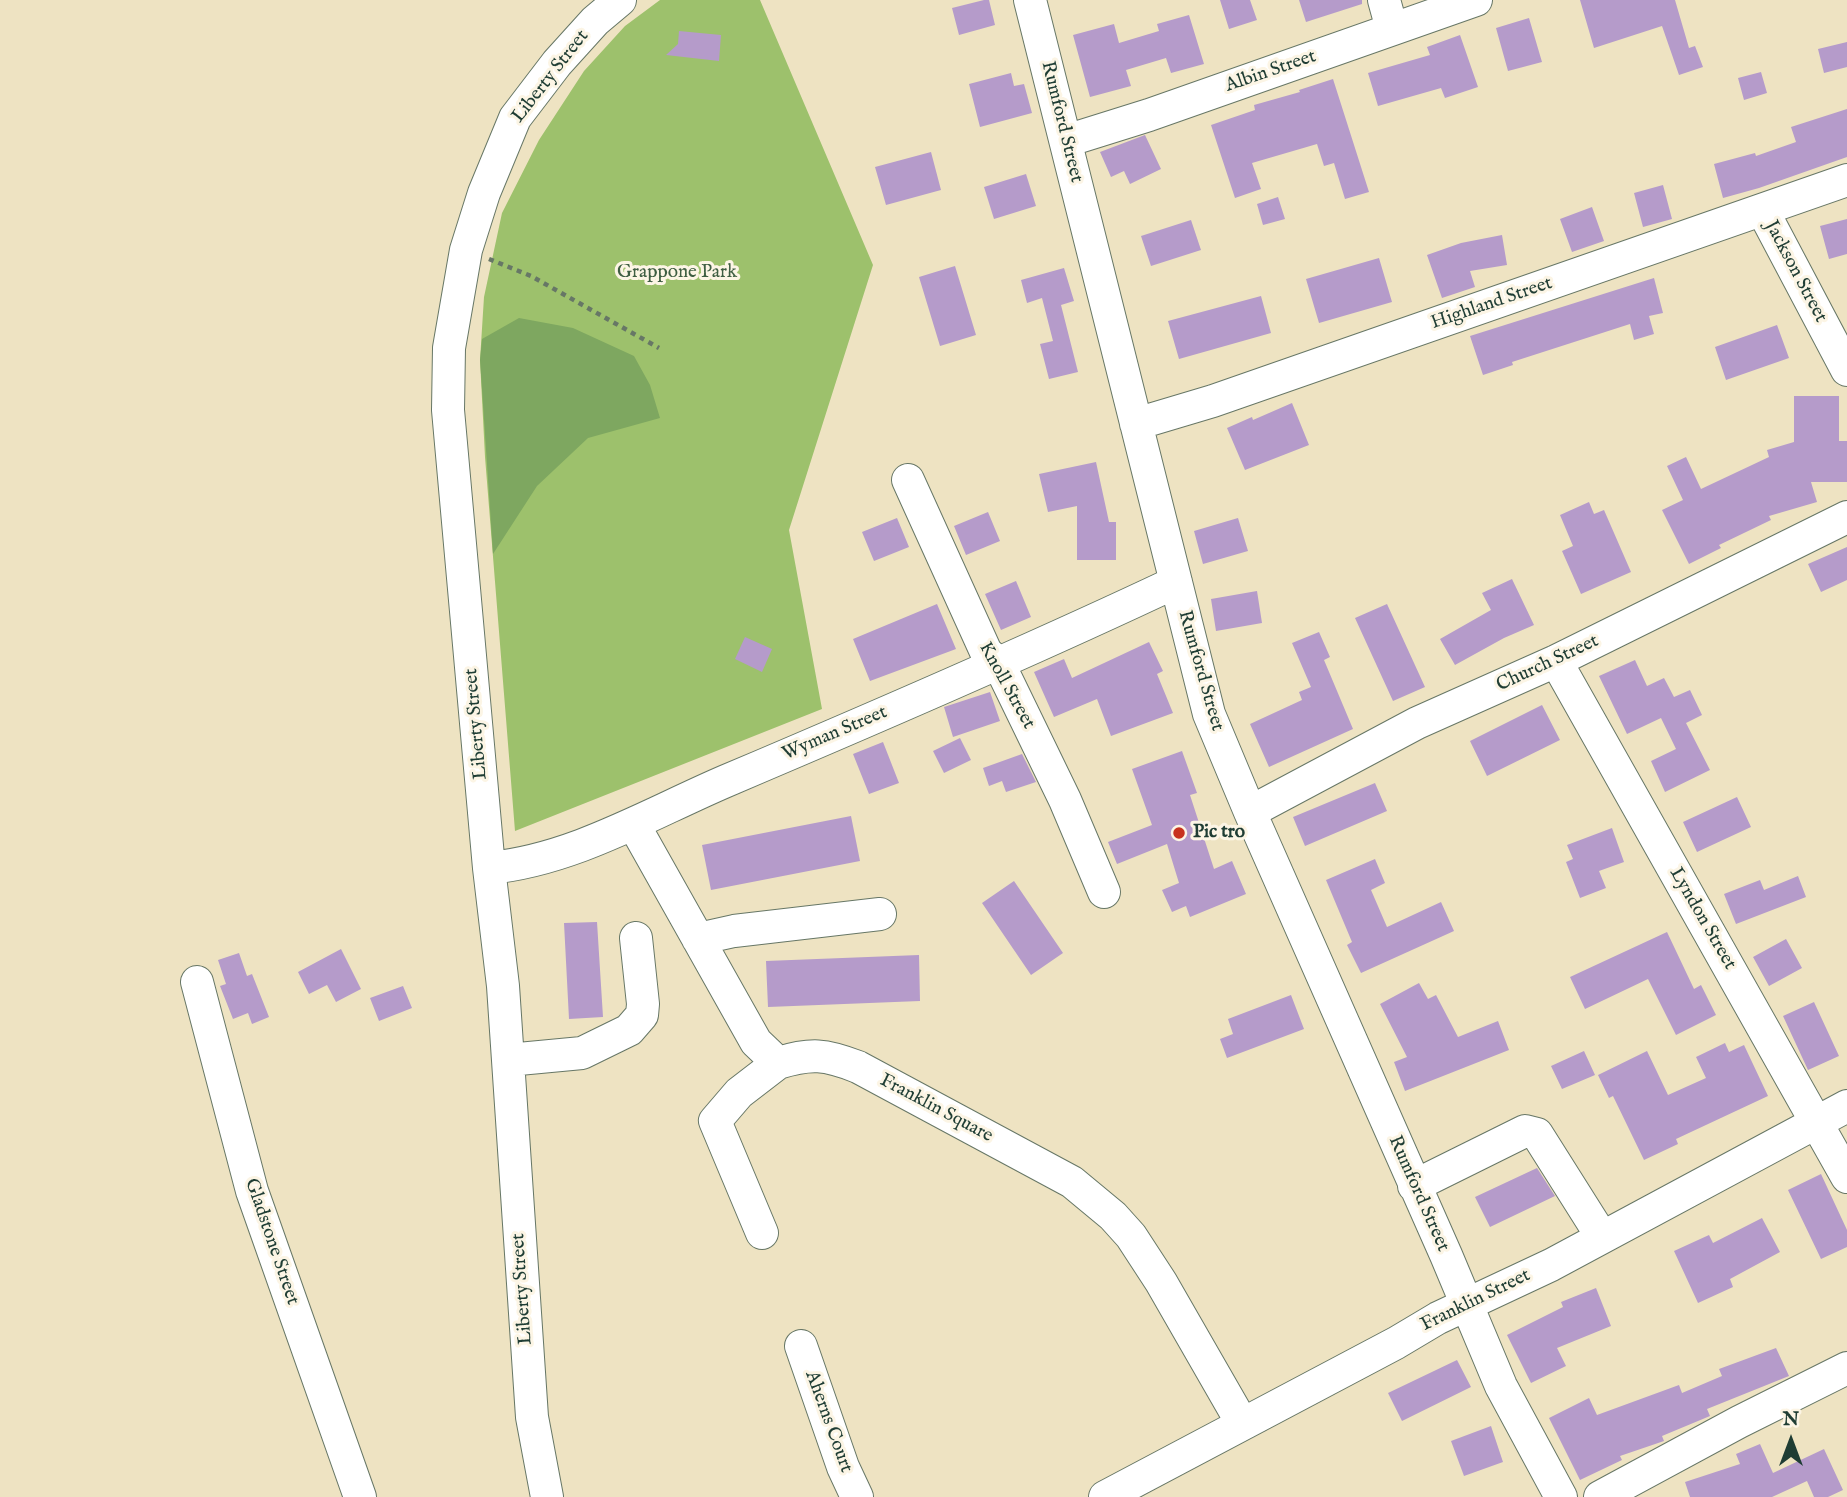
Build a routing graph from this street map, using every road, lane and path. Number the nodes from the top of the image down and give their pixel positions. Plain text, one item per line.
1 (620, 0) edge
2 (1030, 0) edge
3 (1476, 0) edge
4 (1388, 14) edge
5 (1066, 141) junction
6 (1847, 180) edge
7 (1763, 211) junction
8 (466, 250) junction
9 (659, 348) dead end
10 (1847, 370) edge
11 (1136, 424) junction
12 (908, 480) dead end
13 (1847, 517) edge
14 (1176, 582) junction
15 (1556, 661) junction
16 (999, 664) junction
17 (1250, 813) junction
18 (634, 825) junction
19 (489, 868) junction
20 (1104, 892) dead end
21 (880, 914) dead end
22 (636, 938) dead end
23 (698, 939) junction
24 (197, 982) dead end
25 (508, 1060) junction
26 (778, 1063) junction
27 (1847, 1106) edge
28 (1817, 1123) junction
29 (1847, 1177) edge
30 (1414, 1186) junction
31 (762, 1233) dead end
32 (1602, 1237) junction
33 (1465, 1305) junction
34 (801, 1346) dead end
35 (1847, 1368) edge
36 (1242, 1423) junction
37 (360, 1497) edge
38 (547, 1497) edge
39 (856, 1497) edge
40 (1105, 1497) edge
41 (1561, 1497) edge
42 (1600, 1497) edge

1 - 8 street, Liberty Street
2 - 5 street, Rumford Street
3 - 4 street, Albin Street
4 - 5 street, Albin Street
5 - 11 street, Rumford Street
6 - 7 street, Highland Street
7 - 10 street, Jackson Street
7 - 11 street, Highland Street
8 - 9 path
8 - 19 street, Liberty Street
11 - 14 street, Rumford Street
12 - 16 street, Knoll Street
13 - 15 street, Church Street
14 - 16 street, Wyman Street
14 - 17 street, Rumford Street
15 - 17 street, Church Street
15 - 28 street, Lyndon Street
16 - 18 street, Wyman Street
16 - 20 street, Knoll Street
17 - 30 street, Rumford Street
18 - 19 street, Wyman Street
18 - 23 street
19 - 25 street, Liberty Street
21 - 23 street
22 - 25 street
23 - 26 street
24 - 37 street, Gladstone Street
25 - 38 street, Liberty Street
26 - 31 street
26 - 36 street, Franklin Square
27 - 28 street, Franklin Street
28 - 29 street, Lyndon Street
28 - 32 street, Franklin Street
30 - 32 street
30 - 33 street, Rumford Street
32 - 33 street, Franklin Street
33 - 36 street, Franklin Street
33 - 41 street, Rumford Street
34 - 39 street, Aherns Court
35 - 42 street
36 - 40 street, Franklin Street

